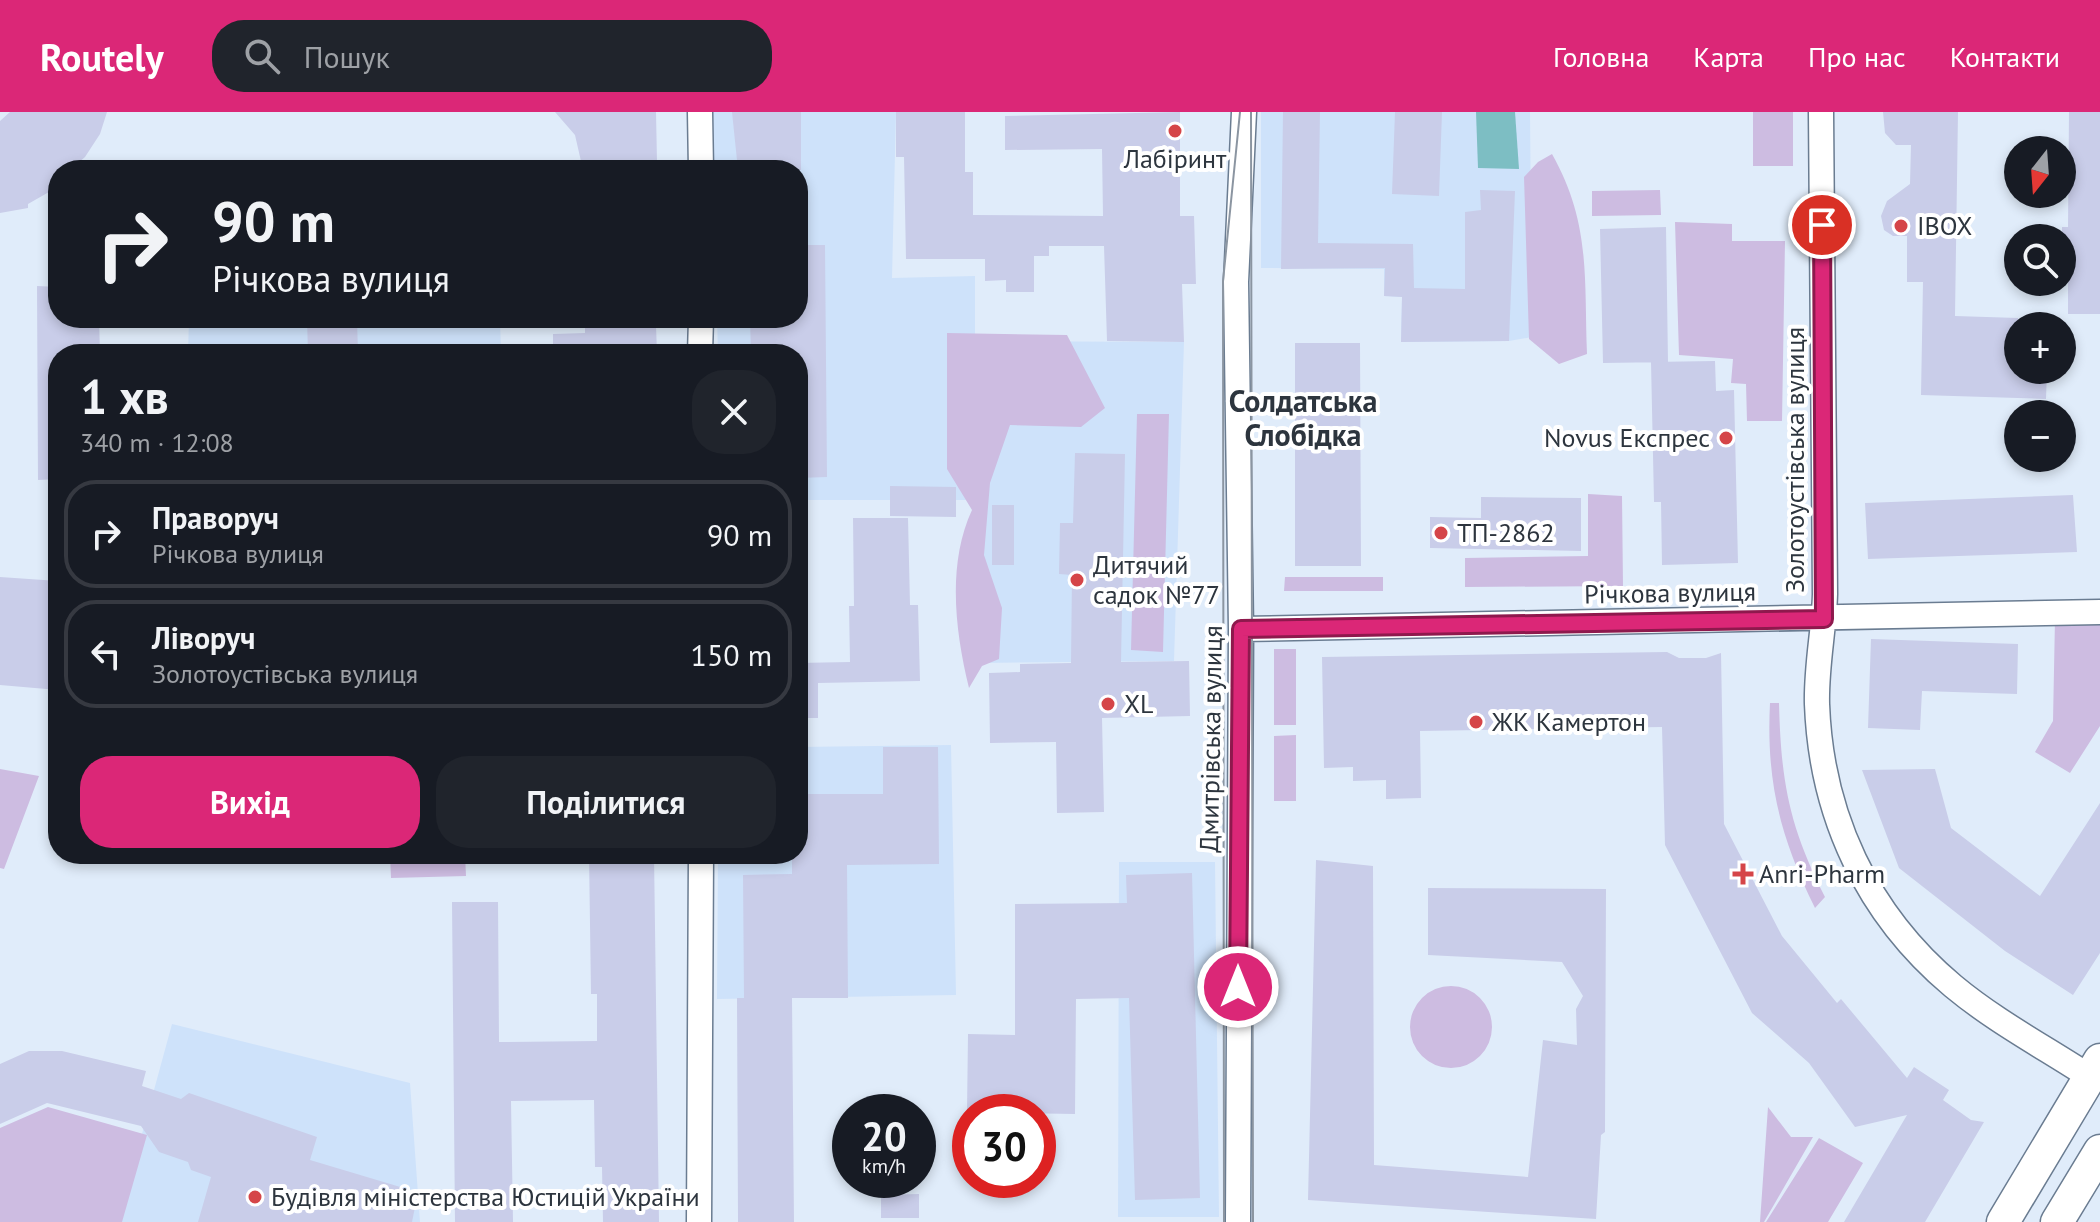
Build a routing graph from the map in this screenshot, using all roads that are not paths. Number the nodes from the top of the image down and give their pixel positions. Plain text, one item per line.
1 (700, 112) edge
2 (1244, 112) edge
3 (1821, 112) edge
4 (701, 160) edge
5 (2100, 612) edge
6 (1824, 619) junction
7 (1241, 629) junction
8 (701, 864) edge
9 (2095, 1068) edge
10 (2100, 1151) edge
11 (699, 1222) edge
12 (1238, 1222) edge
13 (2003, 1222) edge
14 (2057, 1222) edge

1 - 4 street
2 - 7 street, Дмитрівська вулиця
3 - 6 street, Золотоустівська вулиця
5 - 6 street, Річкова вулиця
6 - 7 street, Річкова вулиця
6 - 9 street, Золотоустівська вулиця
7 - 12 street, Дмитрівська вулиця
8 - 11 street
9 - 13 main road
10 - 14 main road

